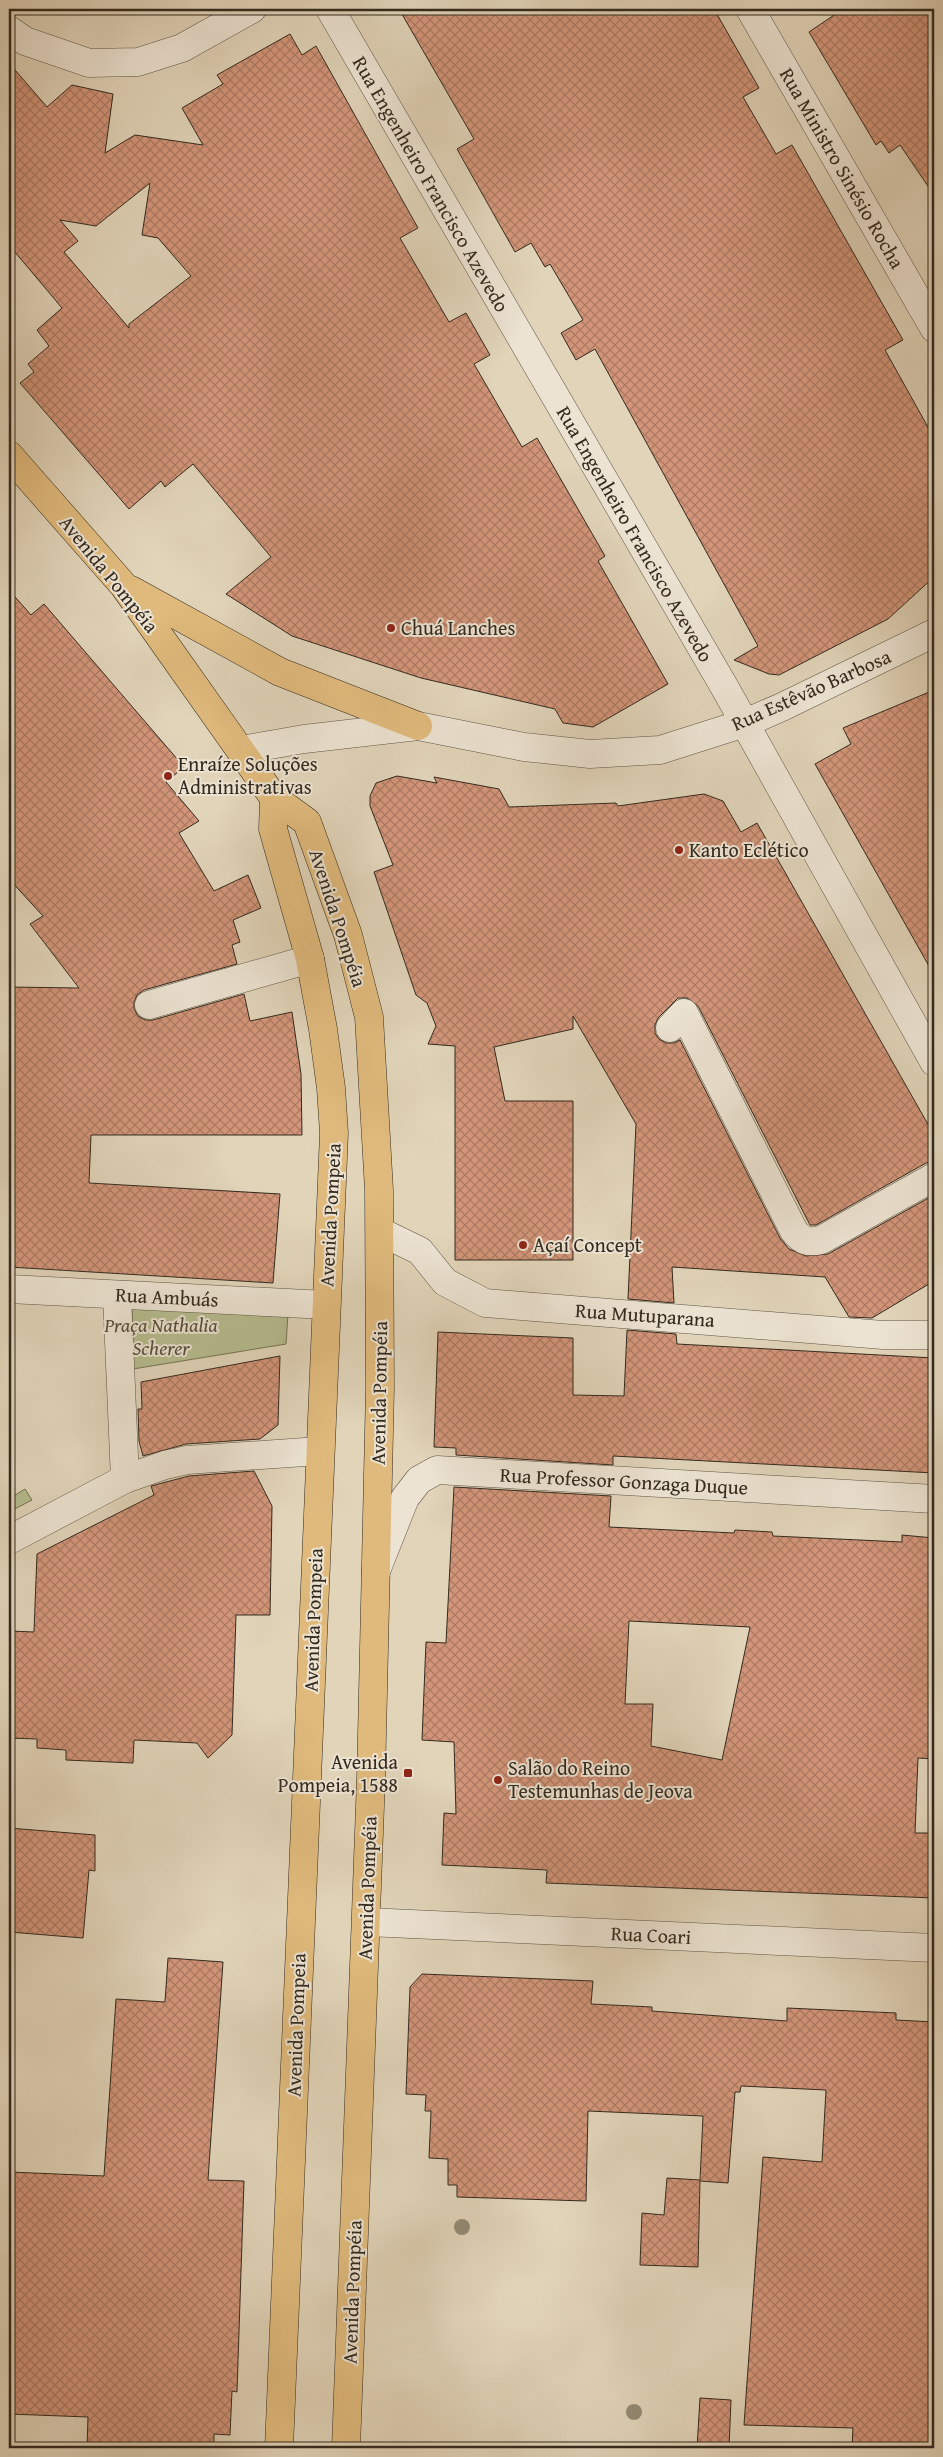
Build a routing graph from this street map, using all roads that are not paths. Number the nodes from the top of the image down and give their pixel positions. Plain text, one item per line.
1 (252, 9) edge
2 (330, 9) edge
3 (750, 9) edge
4 (9, 30) edge
5 (934, 328) edge
6 (9, 455) edge
7 (124, 586) junction
8 (934, 634) edge
9 (745, 723) junction
10 (418, 726) junction
11 (241, 750) junction
12 (274, 798) junction
13 (310, 958) junction
14 (149, 1005) dead end
15 (670, 1028) dead end
16 (934, 1062) edge
17 (934, 1177) edge
18 (381, 1232) junction
19 (9, 1289) edge
20 (118, 1295) junction
21 (326, 1305) junction
22 (934, 1335) edge
23 (320, 1451) junction
24 (125, 1479) junction
25 (934, 1499) edge
26 (9, 1540) edge
27 (376, 1573) junction
28 (367, 1922) junction
29 (934, 1948) edge
30 (279, 2448) edge
31 (346, 2448) edge

1 - 4 street
2 - 9 street, Rua Engenheiro Francisco Azevedo
3 - 5 street, Rua Ministro Sinésio Rocha
6 - 7 main road, Avenida Pompéia
7 - 10 main road
7 - 11 main road, Avenida Pompéia
8 - 9 street, Rua Estêvão Barbosa
9 - 10 street, Rua Estêvão Barbosa
9 - 16 street, Rua Engenheiro Francisco Azevedo
10 - 11 street, Rua Estêvão Barbosa
11 - 12 main road, Avenida Pompéia
12 - 13 main road, Avenida Pompeia
12 - 18 main road, Avenida Pompéia
13 - 14 street
13 - 21 main road, Avenida Pompeia
15 - 17 street
18 - 22 street, Rua Mutuparana
18 - 27 main road, Avenida Pompéia
19 - 20 street, Rua Ambuás
20 - 21 street, Rua Ambuás
20 - 24 street
21 - 23 main road, Avenida Pompeia
23 - 24 street
23 - 30 main road, Avenida Pompeia
24 - 26 street
25 - 27 street, Rua Professor Gonzaga Duque
27 - 28 main road, Avenida Pompéia
28 - 29 street, Rua Coari
28 - 31 main road, Avenida Pompéia

